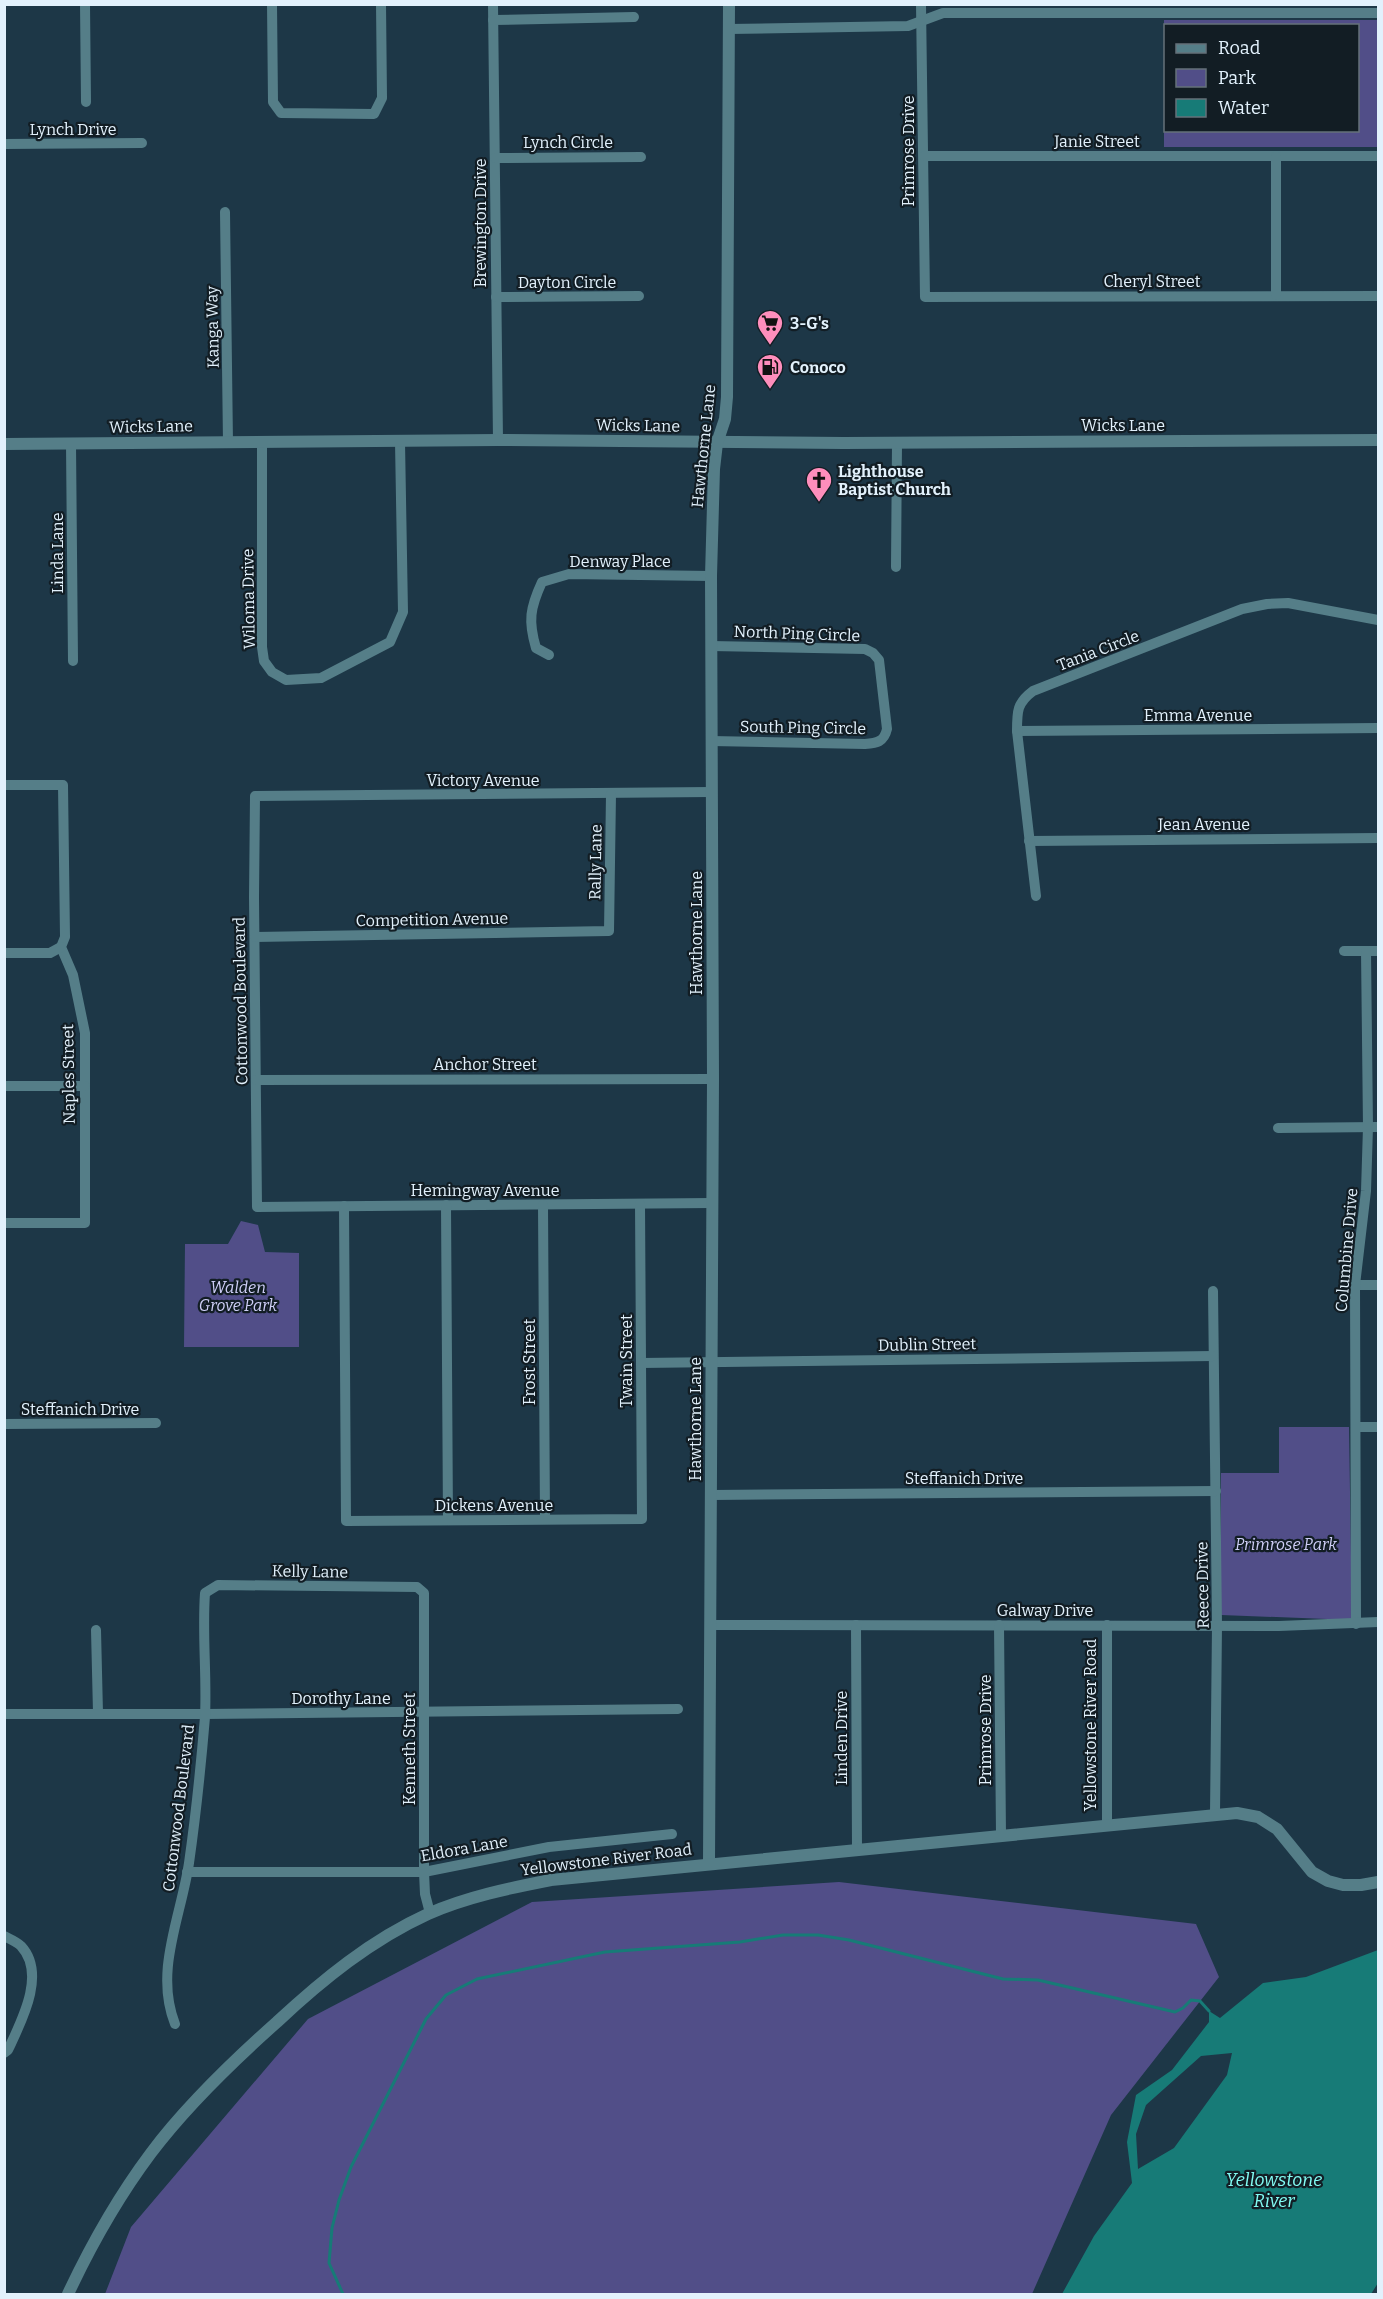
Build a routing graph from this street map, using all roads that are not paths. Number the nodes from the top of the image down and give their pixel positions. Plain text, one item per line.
1 (85, 4) edge
2 (272, 4) edge
3 (381, 4) edge
4 (492, 4) edge
5 (729, 4) edge
6 (921, 4) edge
7 (1273, 8) edge
8 (1378, 13) edge
9 (634, 17) dead end
10 (493, 20) junction
11 (921, 21) junction
12 (729, 29) junction
13 (86, 102) dead end
14 (142, 143) dead end
15 (4, 144) edge
16 (924, 156) junction
17 (1276, 156) junction
18 (1378, 156) edge
19 (641, 157) dead end
20 (495, 158) junction
21 (225, 212) dead end
22 (1276, 295) junction
23 (1378, 296) edge
24 (496, 297) junction
25 (639, 297) dead end
26 (925, 297) joint
27 (498, 440) junction
28 (1378, 440) edge
29 (228, 442) junction
30 (400, 442) junction
31 (897, 442) junction
32 (262, 443) junction
33 (717, 443) junction
34 (4, 444) edge
35 (71, 444) junction
36 (896, 567) dead end
37 (711, 576) junction
38 (1378, 620) edge
39 (711, 646) junction
40 (549, 655) dead end
41 (73, 661) dead end
42 (883, 695) joint
43 (1378, 728) edge
44 (1017, 731) junction
45 (711, 741) junction
46 (4, 785) edge
47 (711, 792) junction
48 (611, 794) junction
49 (255, 796) joint
50 (1378, 838) edge
51 (1029, 840) junction
52 (1036, 897) dead end
53 (609, 931) joint
54 (255, 937) junction
55 (62, 947) junction
56 (1344, 951) dead end
57 (1366, 951) junction
58 (1378, 951) edge
59 (4, 953) edge
60 (713, 1079) junction
61 (256, 1080) junction
62 (4, 1086) edge
63 (85, 1086) junction
64 (1373, 1127) edge
65 (1278, 1128) dead end
66 (712, 1203) junction
67 (640, 1204) junction
68 (446, 1205) junction
69 (543, 1205) junction
70 (344, 1206) junction
71 (257, 1207) joint
72 (4, 1223) edge
73 (1354, 1285) junction
74 (1378, 1285) edge
75 (1213, 1291) dead end
76 (1213, 1356) junction
77 (710, 1361) junction
78 (641, 1363) junction
79 (156, 1423) dead end
80 (4, 1424) edge
81 (1356, 1427) junction
82 (1378, 1427) edge
83 (1216, 1491) junction
84 (712, 1495) junction
85 (545, 1519) junction
86 (642, 1519) joint
87 (448, 1520) junction
88 (417, 1587) joint
89 (206, 1593) joint
90 (1378, 1622) edge
91 (1356, 1624) junction
92 (712, 1625) junction
93 (856, 1625) junction
94 (999, 1625) junction
95 (1107, 1625) junction
96 (1217, 1625) junction
97 (96, 1630) dead end
98 (678, 1709) dead end
99 (98, 1713) junction
100 (424, 1713) junction
101 (4, 1714) edge
102 (205, 1714) junction
103 (1215, 1814) junction
104 (1107, 1826) junction
105 (672, 1834) dead end
106 (1001, 1835) junction
107 (857, 1850) junction
108 (709, 1863) junction
109 (187, 1872) junction
110 (424, 1872) junction
111 (1378, 1882) edge
112 (430, 1913) junction
113 (4, 1936) edge
114 (175, 2024) dead end
115 (6, 2051) edge
116 (68, 2295) edge

1 - 13 street
2 - 3 street
4 - 10 street, Brewington Drive
5 - 12 street, Hawthorne Lane
6 - 11 street, Primrose Drive
7 - 8 street
7 - 11 street
9 - 10 street
10 - 20 street, Brewington Drive
11 - 12 street
11 - 16 street, Primrose Drive
12 - 33 street, Hawthorne Lane
14 - 15 street, Lynch Drive
16 - 17 street, Janie Street
16 - 26 street, Primrose Drive
17 - 18 street, Janie Street
17 - 22 street
19 - 20 street, Lynch Circle
20 - 24 street, Brewington Drive
21 - 29 street, Kanga Way
22 - 23 street, Cheryl Street
22 - 26 street, Cheryl Street
24 - 25 street, Dayton Circle
24 - 27 street, Brewington Drive
27 - 30 street, Wicks Lane
27 - 33 street, Wicks Lane
28 - 31 street, Wicks Lane
29 - 32 street, Wicks Lane
29 - 35 street, Wicks Lane
30 - 32 street, Wicks Lane
30 - 32 street, Wiloma Drive
31 - 33 street, Wicks Lane
31 - 36 street
33 - 37 street, Hawthorne Lane
34 - 35 street, Wicks Lane
35 - 41 street, Linda Lane
37 - 39 street, Hawthorne Lane
37 - 40 street, Denway Place
38 - 44 street, Tania Circle
39 - 42 street, North Ping Circle
39 - 45 street, Hawthorne Lane
42 - 45 street, South Ping Circle
43 - 44 street, Emma Avenue
44 - 51 street, Tania Circle
45 - 47 street, Hawthorne Lane
46 - 55 street, Naples Street
47 - 48 street, Victory Avenue
47 - 60 street, Hawthorne Lane
48 - 49 street, Victory Avenue
48 - 53 street, Rally Lane
49 - 54 street, Cottonwood Boulevard
50 - 51 street, Jean Avenue
51 - 52 street, Tania Circle
53 - 54 street, Competition Avenue
54 - 61 street, Cottonwood Boulevard
55 - 59 street
55 - 63 street, Naples Street
56 - 57 street
57 - 58 street
57 - 64 street, Columbine Drive
60 - 61 street, Anchor Street
60 - 66 street, Hawthorne Lane
61 - 71 street, Cottonwood Boulevard
62 - 63 street
63 - 72 street, Naples Street
64 - 65 street
64 - 73 street, Columbine Drive
66 - 67 street, Hemingway Avenue
66 - 77 street, Hawthorne Lane
67 - 69 street, Hemingway Avenue
67 - 78 street, Twain Street
68 - 69 street, Hemingway Avenue
68 - 70 street, Hemingway Avenue
68 - 87 street
69 - 85 street, Frost Street
70 - 71 street, Hemingway Avenue
70 - 87 street, Dickens Avenue
73 - 74 street
73 - 81 street, Columbine Drive
75 - 76 street, Reece Drive
76 - 77 street, Dublin Street
76 - 83 street, Reece Drive
77 - 78 street, Dublin Street
77 - 84 street, Hawthorne Lane
78 - 86 street, Twain Street
79 - 80 street, Steffanich Drive
81 - 82 street
81 - 91 street, Columbine Drive
83 - 84 street, Steffanich Drive
83 - 96 street, Reece Drive
84 - 92 street, Hawthorne Lane
85 - 86 street, Dickens Avenue
85 - 87 street, Dickens Avenue
88 - 89 street, Kelly Lane
88 - 100 street, Kenneth Street
89 - 102 street, Cottonwood Boulevard
90 - 91 street, Galway Drive
91 - 96 street, Galway Drive
92 - 93 street, Galway Drive
92 - 108 street, Hawthorne Lane
93 - 94 street, Galway Drive
93 - 107 street, Linden Drive
94 - 95 street, Galway Drive
94 - 106 street, Primrose Drive
95 - 96 street, Galway Drive
95 - 104 street, Yellowstone River Road
96 - 103 street, Reece Drive
97 - 99 street
98 - 100 street, Dorothy Lane
99 - 101 street, Dorothy Lane
99 - 102 street, Dorothy Lane
100 - 102 street, Dorothy Lane
100 - 110 street, Kenneth Street
102 - 109 street, Cottonwood Boulevard
103 - 104 street, Yellowstone River Road
103 - 111 street, Yellowstone River Road
104 - 106 street, Yellowstone River Road
105 - 110 street, Eldora Lane
106 - 107 street, Yellowstone River Road
107 - 108 street, Yellowstone River Road
108 - 112 street, Yellowstone River Road
109 - 110 street, Eldora Lane
109 - 114 street, Cottonwood Boulevard
110 - 112 street, Kenneth Street
112 - 116 street, Yellowstone River Road
113 - 115 street

